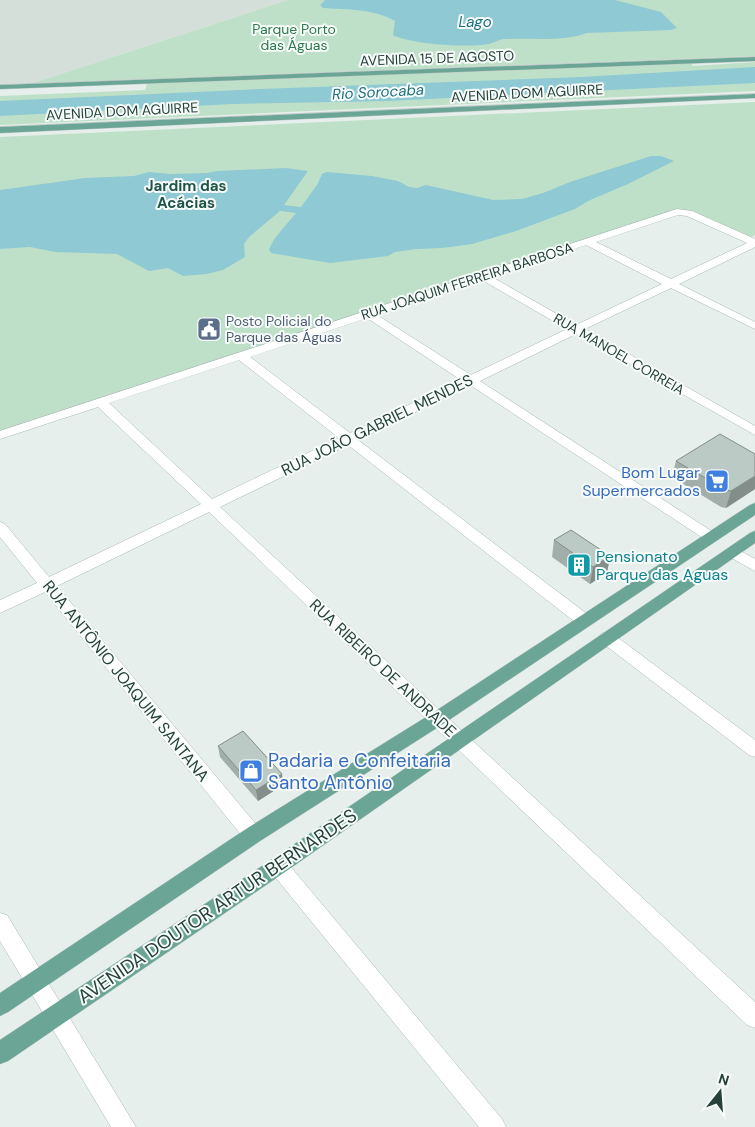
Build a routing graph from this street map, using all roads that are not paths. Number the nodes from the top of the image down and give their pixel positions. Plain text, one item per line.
1 (755, 59) edge
2 (0, 87) edge
3 (755, 96) edge
4 (0, 130) edge
5 (588, 242) junction
6 (755, 243) edge
7 (483, 276) junction
8 (671, 284) junction
9 (367, 313) junction
10 (755, 326) edge
11 (576, 329) junction
12 (240, 355) junction
13 (470, 380) junction
14 (99, 402) junction
15 (755, 432) edge
16 (0, 435) edge
17 (349, 439) junction
18 (210, 506) junction
19 (755, 508) edge
20 (0, 527) edge
21 (755, 536) edge
22 (711, 537) junction
23 (733, 552) junction
24 (755, 566) edge
25 (47, 584) junction
26 (0, 607) edge
27 (585, 621) junction
28 (607, 638) junction
29 (437, 719) junction
30 (460, 740) junction
31 (755, 750) edge
32 (253, 835) junction
33 (278, 866) junction
34 (0, 922) edge
35 (36, 982) junction
36 (0, 1005) edge
37 (56, 1015) junction
38 (755, 1017) edge
39 (0, 1053) edge
40 (124, 1127) edge
41 (494, 1127) edge

1 - 2 main road, AVENIDA 15 DE AGOSTO
3 - 4 main road, AVENIDA DOM AGUIRRE
5 - 6 street, RUA JOAQUIM FERREIRA BARBOSA
5 - 7 street, RUA JOAQUIM FERREIRA BARBOSA
5 - 8 street
6 - 8 street, RUA JOÃO GABRIEL MENDES
7 - 9 street, RUA JOAQUIM FERREIRA BARBOSA
7 - 11 street, RUA MANOEL CORREIA
8 - 10 street
8 - 11 street, RUA JOÃO GABRIEL MENDES
9 - 12 street, RUA JOAQUIM FERREIRA BARBOSA
9 - 13 street
11 - 13 street, RUA JOÃO GABRIEL MENDES
11 - 15 street, RUA MANOEL CORREIA
12 - 14 street, RUA JOAQUIM FERREIRA BARBOSA
12 - 17 street
13 - 17 street, RUA JOÃO GABRIEL MENDES
13 - 22 street
14 - 16 street, RUA JOAQUIM FERREIRA BARBOSA
14 - 18 street, RUA RIBEIRO DE ANDRADE
17 - 18 street, RUA JOÃO GABRIEL MENDES
17 - 27 street
18 - 25 street, RUA JOÃO GABRIEL MENDES
18 - 29 street, RUA RIBEIRO DE ANDRADE
19 - 22 main road, AVENIDA DOUTOR ARTUR BERNARDES
20 - 25 street, RUA ANTÔNIO JOAQUIM SANTANA
21 - 23 main road, AVENIDA DOUTOR ARTUR BERNARDES
22 - 27 main road, AVENIDA DOUTOR ARTUR BERNARDES
23 - 24 street
23 - 28 main road, AVENIDA DOUTOR ARTUR BERNARDES
25 - 26 street, RUA JOÃO GABRIEL MENDES
25 - 32 street, RUA ANTÔNIO JOAQUIM SANTANA
27 - 29 main road, AVENIDA DOUTOR ARTUR BERNARDES
28 - 30 main road, AVENIDA DOUTOR ARTUR BERNARDES
28 - 31 street
29 - 30 street, RUA RIBEIRO DE ANDRADE
29 - 32 main road, AVENIDA DOUTOR ARTUR BERNARDES
30 - 33 main road, AVENIDA DOUTOR ARTUR BERNARDES
30 - 38 street, RUA RIBEIRO DE ANDRADE
32 - 35 main road, AVENIDA DOUTOR ARTUR BERNARDES
33 - 37 main road, AVENIDA DOUTOR ARTUR BERNARDES
33 - 41 street
34 - 35 street
35 - 36 main road, AVENIDA DOUTOR ARTUR BERNARDES
35 - 37 street
37 - 39 main road, AVENIDA DOUTOR ARTUR BERNARDES
37 - 40 street

